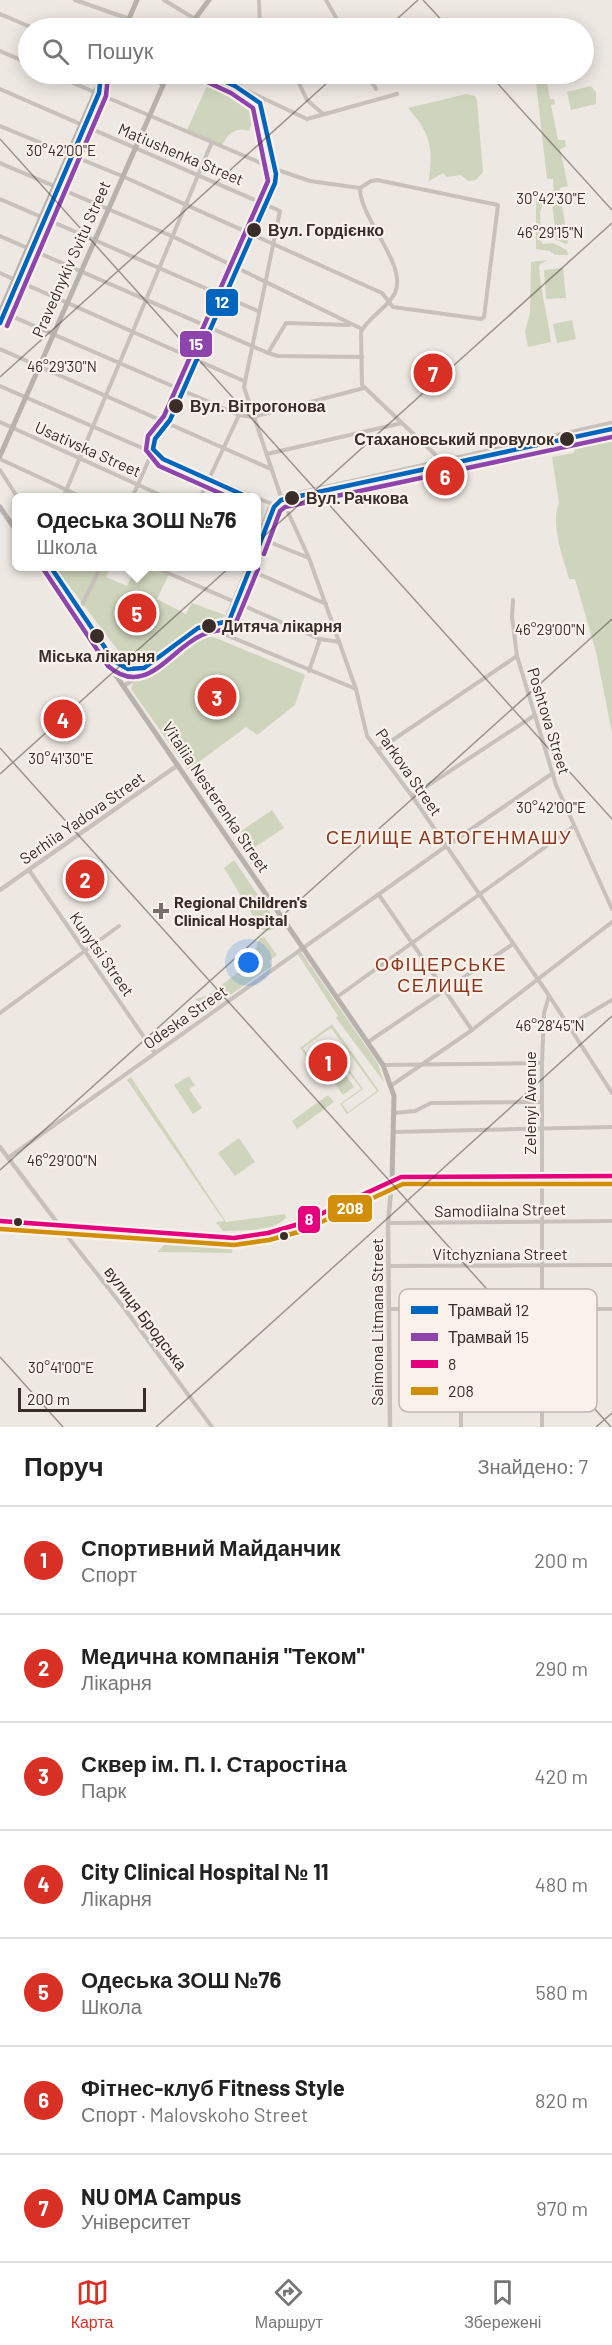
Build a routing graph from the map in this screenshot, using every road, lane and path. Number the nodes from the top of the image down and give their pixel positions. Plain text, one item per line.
1 (75, 0) edge
2 (137, 0) edge
3 (164, 0) edge
4 (209, 0) edge
5 (259, 0) edge
6 (326, 0) edge
7 (0, 14) edge
8 (130, 18) joint
9 (191, 18) edge
10 (194, 18) edge
11 (260, 18) edge
12 (336, 18) edge
13 (18, 22) edge
14 (0, 51) edge
15 (18, 59) edge
16 (76, 84) edge
17 (99, 84) edge
18 (163, 84) edge
19 (233, 84) edge
20 (240, 84) edge
21 (299, 84) edge
22 (373, 84) edge
23 (239, 87) junction
24 (0, 89) edge
25 (376, 89) dead end
26 (95, 92) junction
27 (397, 94) dead end
28 (262, 99) junction
29 (149, 115) junction
30 (324, 115) junction
31 (83, 124) junction
32 (0, 126) edge
33 (212, 142) junction
34 (134, 148) junction
35 (68, 156) junction
36 (0, 163) edge
37 (275, 169) junction
38 (200, 174) junction
39 (122, 176) junction
40 (55, 187) junction
41 (360, 188) junction
42 (0, 199) edge
43 (262, 202) junction
44 (186, 206) junction
45 (107, 210) junction
46 (41, 217) junction
47 (249, 233) junction
48 (0, 236) edge
49 (174, 237) junction
50 (93, 240) junction
51 (275, 245) junction
52 (28, 248) junction
53 (235, 266) junction
54 (160, 269) junction
55 (80, 271) junction
56 (0, 273) edge
57 (14, 279) junction
58 (265, 281) junction
59 (222, 297) junction
60 (146, 300) junction
61 (389, 302) junction
62 (66, 303) junction
63 (0, 312) edge
64 (258, 312) junction
65 (351, 325) junction
66 (208, 327) junction
67 (362, 329) junction
68 (133, 332) junction
69 (53, 334) junction
70 (251, 346) junction
71 (0, 350) edge
72 (268, 353) junction
73 (195, 357) junction
74 (362, 357) junction
75 (119, 364) junction
76 (39, 365) junction
77 (244, 381) junction
78 (0, 386) edge
79 (364, 388) junction
80 (179, 389) junction
81 (106, 395) junction
82 (25, 396) junction
83 (239, 415) junction
84 (253, 417) junction
85 (165, 421) junction
86 (0, 422) edge
87 (402, 423) junction
88 (612, 423) edge
89 (93, 426) junction
90 (11, 427) junction
91 (224, 447) junction
92 (152, 453) junction
93 (267, 454) junction
94 (0, 458) edge
95 (80, 458) junction
96 (443, 462) junction
97 (0, 470) edge
98 (271, 470) junction
99 (209, 478) junction
100 (137, 484) junction
101 (67, 489) junction
102 (15, 493) edge
103 (65, 493) edge
104 (75, 493) edge
105 (134, 493) edge
106 (156, 493) edge
107 (202, 493) edge
108 (245, 493) edge
109 (281, 497) junction
110 (261, 500) edge
111 (272, 504) junction
112 (0, 507) edge
113 (12, 525) edge
114 (261, 530) edge
115 (261, 538) edge
116 (309, 558) junction
117 (44, 571) edge
118 (99, 571) edge
119 (246, 571) edge
120 (254, 571) edge
121 (164, 572) edge
122 (513, 600) dead end
123 (235, 601) junction
124 (326, 604) junction
125 (76, 617) junction
126 (219, 632) junction
127 (320, 639) junction
128 (339, 642) junction
129 (517, 656) junction
130 (309, 671) junction
131 (124, 686) junction
132 (356, 689) junction
133 (535, 716) junction
134 (378, 750) junction
135 (178, 765) junction
136 (553, 773) junction
137 (412, 795) junction
138 (573, 827) junction
139 (445, 847) junction
140 (29, 870) junction
141 (0, 890) edge
142 (479, 894) junction
143 (379, 895) junction
144 (612, 909) edge
145 (612, 922) edge
146 (119, 926) dead end
147 (412, 943) junction
148 (513, 944) junction
149 (303, 949) junction
150 (85, 952) junction
151 (538, 979) junction
152 (444, 991) junction
153 (549, 996) junction
154 (337, 997) junction
155 (612, 1000) edge
156 (0, 1012) edge
157 (568, 1026) junction
158 (472, 1030) junction
159 (368, 1042) junction
160 (155, 1053) junction
161 (542, 1063) junction
162 (383, 1065) junction
163 (423, 1066) junction
164 (392, 1086) junction
165 (612, 1093) edge
166 (542, 1102) junction
167 (394, 1113) junction
168 (612, 1127) edge
169 (541, 1129) junction
170 (393, 1132) junction
171 (0, 1147) edge
172 (8, 1158) junction
173 (542, 1175) junction
174 (612, 1176) edge
175 (392, 1181) junction
176 (0, 1221) edge
177 (542, 1221) junction
178 (612, 1221) edge
179 (388, 1223) junction
180 (59, 1225) junction
181 (542, 1265) junction
182 (612, 1265) edge
183 (389, 1266) junction
184 (542, 1289) edge
185 (389, 1309) junction
186 (399, 1309) edge
187 (597, 1309) edge
188 (612, 1309) edge
189 (212, 1427) edge
190 (390, 1427) edge

1 - 8 street
2 - 8 main road
3 - 9 street
4 - 10 main road
5 - 11 street
6 - 12 street
7 - 13 street
14 - 15 street
16 - 26 street
17 - 26 main road
18 - 29 main road, Pravednykiv Svitu Street
19 - 23 street
20 - 23 street
21 - 30 street
22 - 25 street
23 - 28 street
24 - 31 street, Matiushenka Street
26 - 29 street
26 - 31 main road
27 - 30 street
28 - 30 street
28 - 37 street
29 - 33 street
29 - 34 main road, Pravednykiv Svitu Street
31 - 34 street, Matiushenka Street
31 - 35 main road
32 - 35 street
33 - 37 street
33 - 38 street
34 - 38 street, Matiushenka Street
34 - 39 main road, Pravednykiv Svitu Street
35 - 39 street
35 - 40 main road
36 - 40 street
37 - 41 street
37 - 43 street
38 - 43 street, Matiushenka Street
38 - 44 street
39 - 44 street
39 - 45 main road, Pravednykiv Svitu Street
40 - 45 street
40 - 46 main road
41 - 61 street
41 - 61 street
42 - 46 street
43 - 47 street
43 - 51 street, Matiushenka Street
44 - 47 street
44 - 49 street
45 - 49 street
45 - 50 main road, Pravednykiv Svitu Street
46 - 50 street
46 - 52 main road
47 - 51 street
47 - 53 street
48 - 52 street
49 - 53 street
49 - 54 street
50 - 54 street
50 - 55 main road, Pravednykiv Svitu Street
51 - 58 street
51 - 61 street
52 - 55 street
52 - 57 main road
53 - 58 street
53 - 59 street
54 - 59 street
54 - 60 street
55 - 60 street
55 - 62 main road, Pravednykiv Svitu Street
56 - 57 street
57 - 62 street
57 - 63 main road
58 - 64 street
58 - 65 street
59 - 64 street
59 - 66 street
60 - 66 street
60 - 68 street
61 - 67 street
62 - 68 street
62 - 69 main road, Pravednykiv Svitu Street
63 - 69 street
64 - 70 street
65 - 67 street
65 - 72 street
66 - 70 street
66 - 73 street
67 - 74 street
68 - 73 street
68 - 75 street
69 - 75 street
69 - 76 main road, Pravednykiv Svitu Street
70 - 72 street
70 - 77 street
71 - 76 street
72 - 74 street
73 - 77 street
73 - 80 street
74 - 79 street
75 - 80 street
75 - 81 street
76 - 81 street
76 - 82 main road, Pravednykiv Svitu Street
77 - 84 street, Parkova Street
78 - 82 street
79 - 84 street
79 - 87 street
80 - 83 street
80 - 85 street
81 - 85 street
81 - 89 street
82 - 89 street
82 - 90 main road, Pravednykiv Svitu Street
83 - 84 street
83 - 91 street
84 - 93 street, Parkova Street
85 - 91 street
85 - 92 street
86 - 90 street, Usativska Street
87 - 93 street
87 - 96 street
88 - 96 street
89 - 92 street
89 - 95 street
90 - 94 main road, Pravednykiv Svitu Street
90 - 95 street, Usativska Street
91 - 98 street
91 - 99 street
92 - 99 street
92 - 100 street
93 - 98 street, Parkova Street
94 - 101 street
95 - 100 street, Usativska Street
95 - 101 street
96 - 109 street
97 - 102 street
98 - 109 street, Parkova Street
99 - 107 street
99 - 108 street
100 - 105 street
100 - 106 street, Usativska Street
101 - 103 street
101 - 104 street
109 - 111 street
109 - 116 street, Parkova Street
110 - 111 street
111 - 114 street
112 - 113 main road
115 - 116 street
116 - 124 street, Parkova Street
117 - 125 main road, Vitaliia Nesterenka Street
118 - 125 street
119 - 123 street
120 - 124 street
121 - 123 street
122 - 129 street, Poshtova Street
123 - 126 street
123 - 127 street
124 - 128 street, Parkova Street
125 - 131 main road, Vitaliia Nesterenka Street
126 - 130 street
126 - 131 street
127 - 128 street
127 - 130 street
128 - 132 street, Parkova Street
129 - 133 street, Poshtova Street
129 - 134 street
130 - 132 street
131 - 135 main road, Vitaliia Nesterenka Street
132 - 134 street, Parkova Street
133 - 136 street, Poshtova Street
133 - 137 street
134 - 137 street, Parkova Street
135 - 140 street, Serhiia Yadova Street
135 - 149 main road, Vitaliia Nesterenka Street
136 - 138 street, Poshtova Street
136 - 139 street, Odeska Street
137 - 139 street, Parkova Street
138 - 142 street
138 - 144 street, Poshtova Street
139 - 142 street, Parkova Street
139 - 143 street, Odeska Street
140 - 141 street, Serhiia Yadova Street
140 - 150 street, Kunytsi Street
142 - 147 street
142 - 148 street, Parkova Street
143 - 147 street
143 - 149 street, Odeska Street
145 - 151 street
146 - 150 street
147 - 152 street
147 - 154 street
148 - 151 street, Parkova Street
148 - 152 street
149 - 154 main road, Vitaliia Nesterenka Street
149 - 160 street, Odeska Street
150 - 156 street
150 - 160 street, Kunytsi Street
151 - 153 street, Parkova Street
151 - 158 street
152 - 158 street
152 - 159 street
153 - 157 street, Parkova Street
153 - 161 street, Zelenyi Avenue
154 - 159 main road, Vitaliia Nesterenka Street
155 - 157 street
157 - 165 street, Parkova Street
158 - 163 street
159 - 162 main road, Vitaliia Nesterenka Street
160 - 172 street, Odeska Street
161 - 163 street
161 - 166 street, Zelenyi Avenue
162 - 163 street
162 - 164 main road, Vitaliia Nesterenka Street
163 - 164 street
164 - 167 main road, Vitaliia Nesterenka Street
166 - 167 street
166 - 169 street, Zelenyi Avenue
167 - 170 main road, Vitaliia Nesterenka Street
168 - 169 street
169 - 170 street
169 - 173 street, Zelenyi Avenue
170 - 175 main road, Vitaliia Nesterenka Street
171 - 172 street
172 - 180 street
173 - 174 main road
173 - 175 main road
173 - 177 street, Zelenyi Avenue
175 - 179 street, Saimona Litmana Street
175 - 180 main road
176 - 180 main road
177 - 178 street, Samodiialna Street
177 - 179 street, Samodiialna Street
177 - 181 street, Zelenyi Avenue
179 - 183 street, Saimona Litmana Street
180 - 189 street, вулиця Бродська
181 - 182 street, Vitchyzniana Street
181 - 183 street, Vitchyzniana Street
181 - 184 street, Zelenyi Avenue
183 - 185 street, Saimona Litmana Street
185 - 186 street
185 - 190 street, Saimona Litmana Street
187 - 188 street

